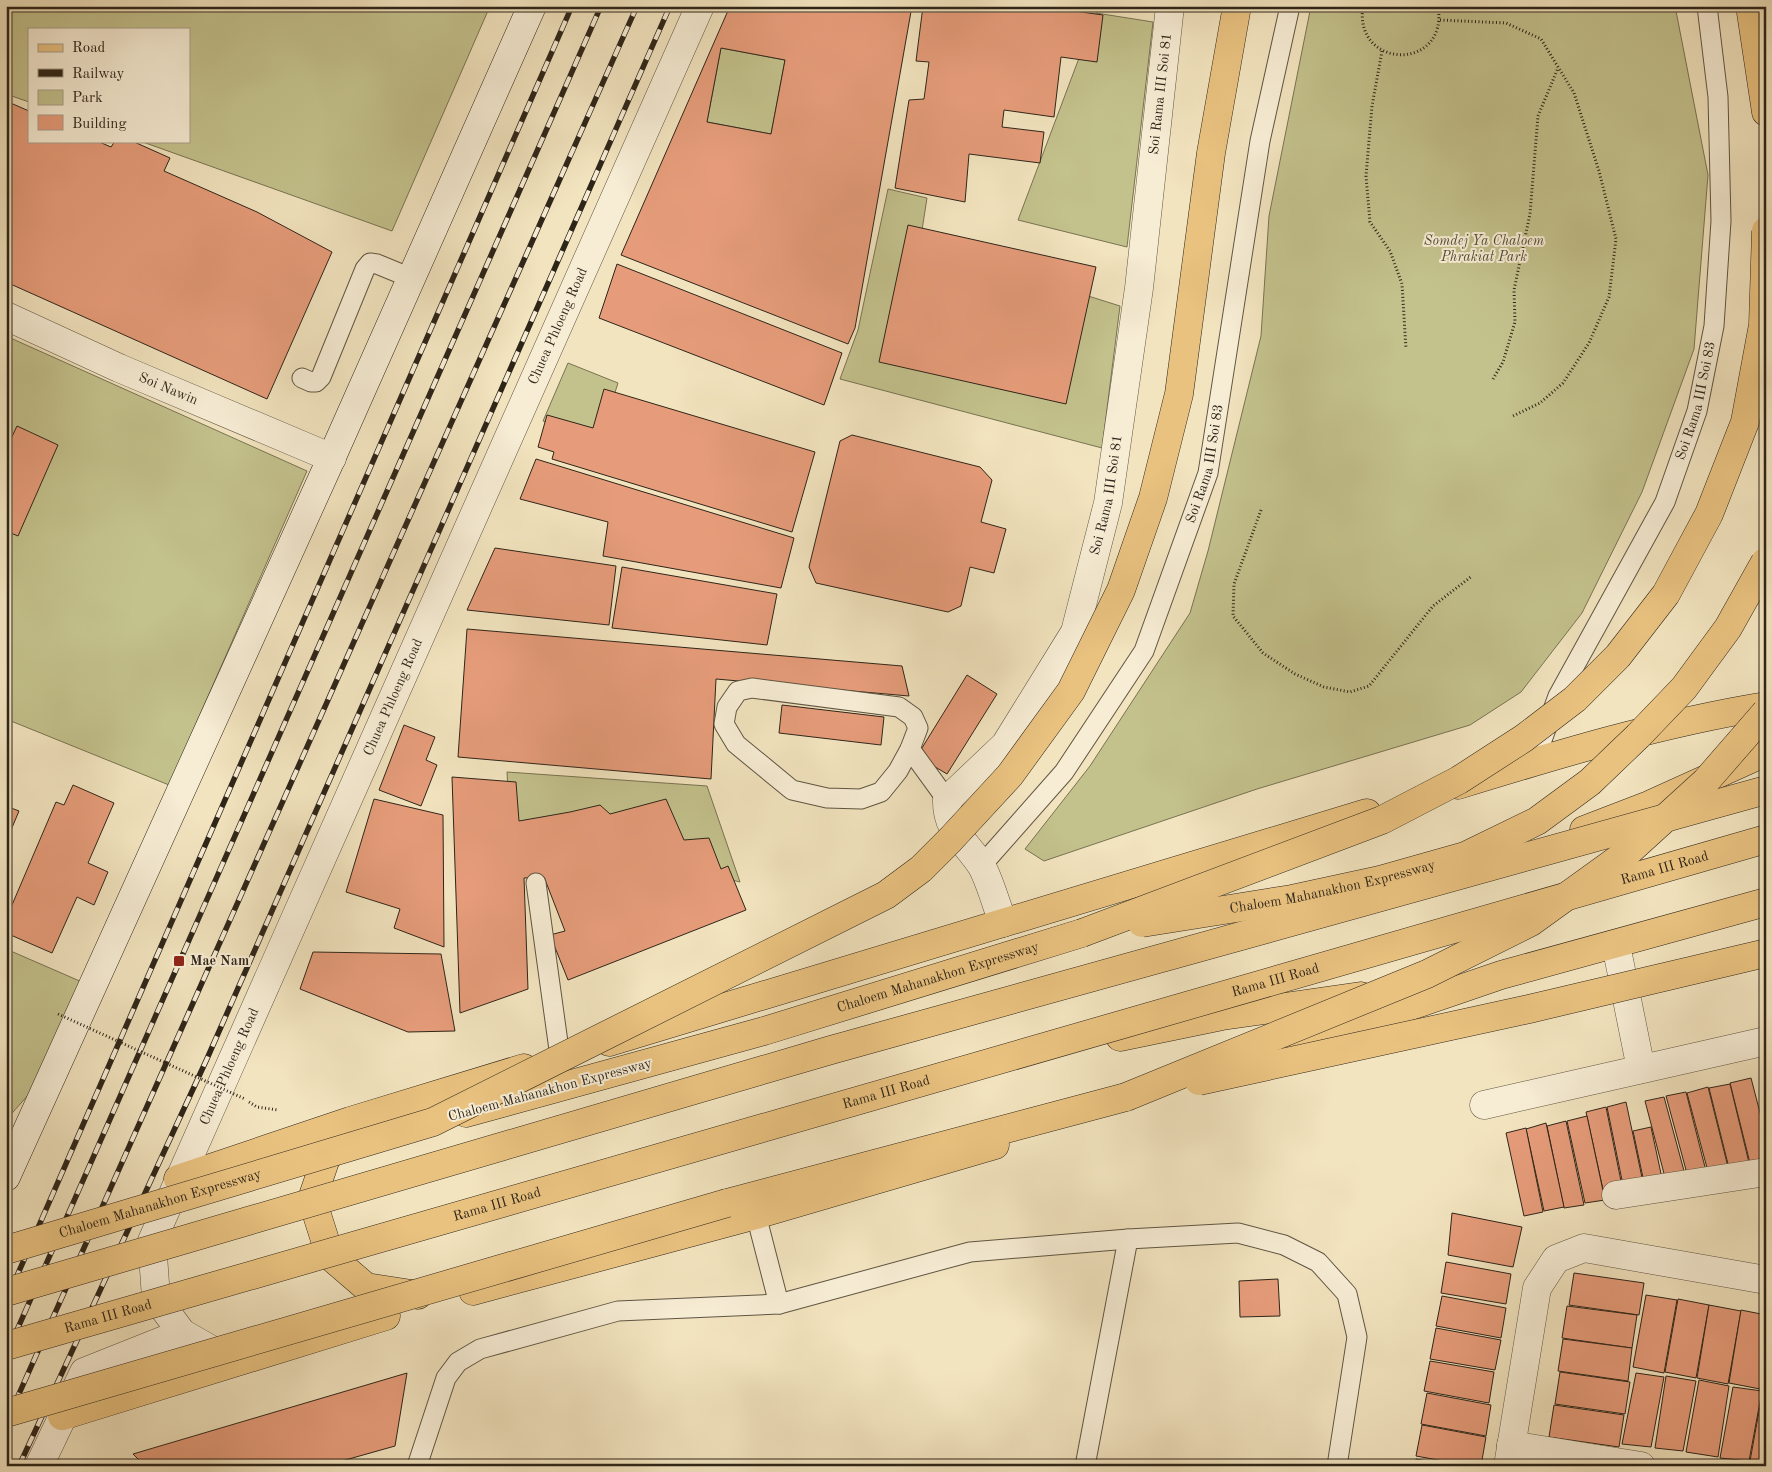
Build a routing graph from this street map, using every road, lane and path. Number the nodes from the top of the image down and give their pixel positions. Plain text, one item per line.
1 (532, 6) edge
2 (700, 6) edge
3 (1170, 6) edge
4 (1237, 6) edge
5 (1290, 6) edge
6 (1364, 6) edge
7 (1438, 6) edge
8 (1707, 6) edge
9 (1750, 6) edge
10 (1440, 20) junction
11 (1382, 51) junction
12 (1558, 68) junction
13 (1766, 112) edge
14 (1766, 231) edge
15 (411, 278) junction
16 (6, 316) edge
17 (1406, 349) dead end
18 (302, 378) dead end
19 (1493, 379) dead end
20 (1513, 416) dead end
21 (332, 458) junction
22 (1261, 510) dead end
23 (1766, 561) edge
24 (1472, 576) dead end
25 (1766, 706) edge
26 (1766, 712) edge
27 (910, 749) junction
28 (1766, 752) edge
29 (1534, 762) junction
30 (1766, 790) edge
31 (947, 800) junction
32 (1766, 839) edge
33 (982, 866) junction
34 (536, 883) dead end
35 (1766, 902) edge
36 (1003, 923) junction
37 (1082, 933) junction
38 (1616, 945) junction
39 (1766, 953) edge
40 (1501, 975) junction
41 (58, 1014) dead end
42 (1766, 1041) edge
43 (560, 1057) junction
44 (1641, 1069) junction
45 (1126, 1097) junction
46 (1484, 1105) dead end
47 (286, 1111) dead end
48 (350, 1121) junction
49 (433, 1122) junction
50 (1766, 1172) edge
51 (6, 1178) edge
52 (178, 1179) junction
53 (1616, 1194) dead end
54 (756, 1215) junction
55 (1128, 1239) junction
56 (6, 1250) edge
57 (1766, 1280) edge
58 (6, 1292) edge
59 (442, 1299) junction
60 (6, 1301) edge
61 (779, 1304) junction
62 (182, 1333) junction
63 (6, 1346) edge
64 (6, 1359) edge
65 (234, 1363) junction
66 (6, 1412) edge
67 (62, 1416) junction
68 (1509, 1456) edge
69 (39, 1466) edge
70 (417, 1466) edge
71 (1085, 1466) edge
72 (1338, 1466) edge
73 (1641, 1466) edge

1 - 15 street
2 - 52 street, Chuea Phloeng Road
3 - 31 street, Soi Rama III Soi 81
4 - 49 main road, bridge
5 - 33 lane, Soi Rama III Soi 83
6 - 11 path
7 - 10 path
8 - 29 lane, Soi Rama III Soi 83
9 - 13 main road
10 - 11 path
10 - 12 path
11 - 17 path
12 - 19 path
12 - 20 path
14 - 37 main road, bridge
15 - 18 lane
15 - 21 street
16 - 21 street, Soi Nawin
21 - 51 street
22 - 24 path
23 - 37 main road, Chaloem Mahanakhon Expressway, bridge
25 - 29 main road
26 - 45 main road, bridge
27 - 27 lane
27 - 31 lane
28 - 60 main road
29 - 36 main road
30 - 58 main road, bridge
31 - 33 street
32 - 63 main road, Rama III Road, bridge
33 - 36 street
34 - 43 lane
35 - 38 main road, Rama III Road
36 - 43 main road
37 - 49 main road, Chaloem Mahanakhon Expressway, bridge
38 - 40 main road, Rama III Road
38 - 44 street
39 - 45 main road, bridge
40 - 54 main road, Rama III Road
40 - 64 main road, Rama III Road
41 - 47 path, bridge
42 - 44 street
43 - 48 main road
44 - 46 street
45 - 66 main road, bridge
48 - 52 main road
48 - 59 main road
49 - 56 main road, Chaloem Mahanakhon Expressway, bridge
50 - 53 street
52 - 62 street, Chuea Phloeng Road
54 - 59 main road, Rama III Road
54 - 61 lane
55 - 61 lane
55 - 71 lane
55 - 72 lane
57 - 68 street
59 - 65 main road, Rama III Road
61 - 70 lane
62 - 65 street, Chuea Phloeng Road
62 - 67 street
65 - 67 main road, Rama III Road
67 - 69 street
68 - 73 street

